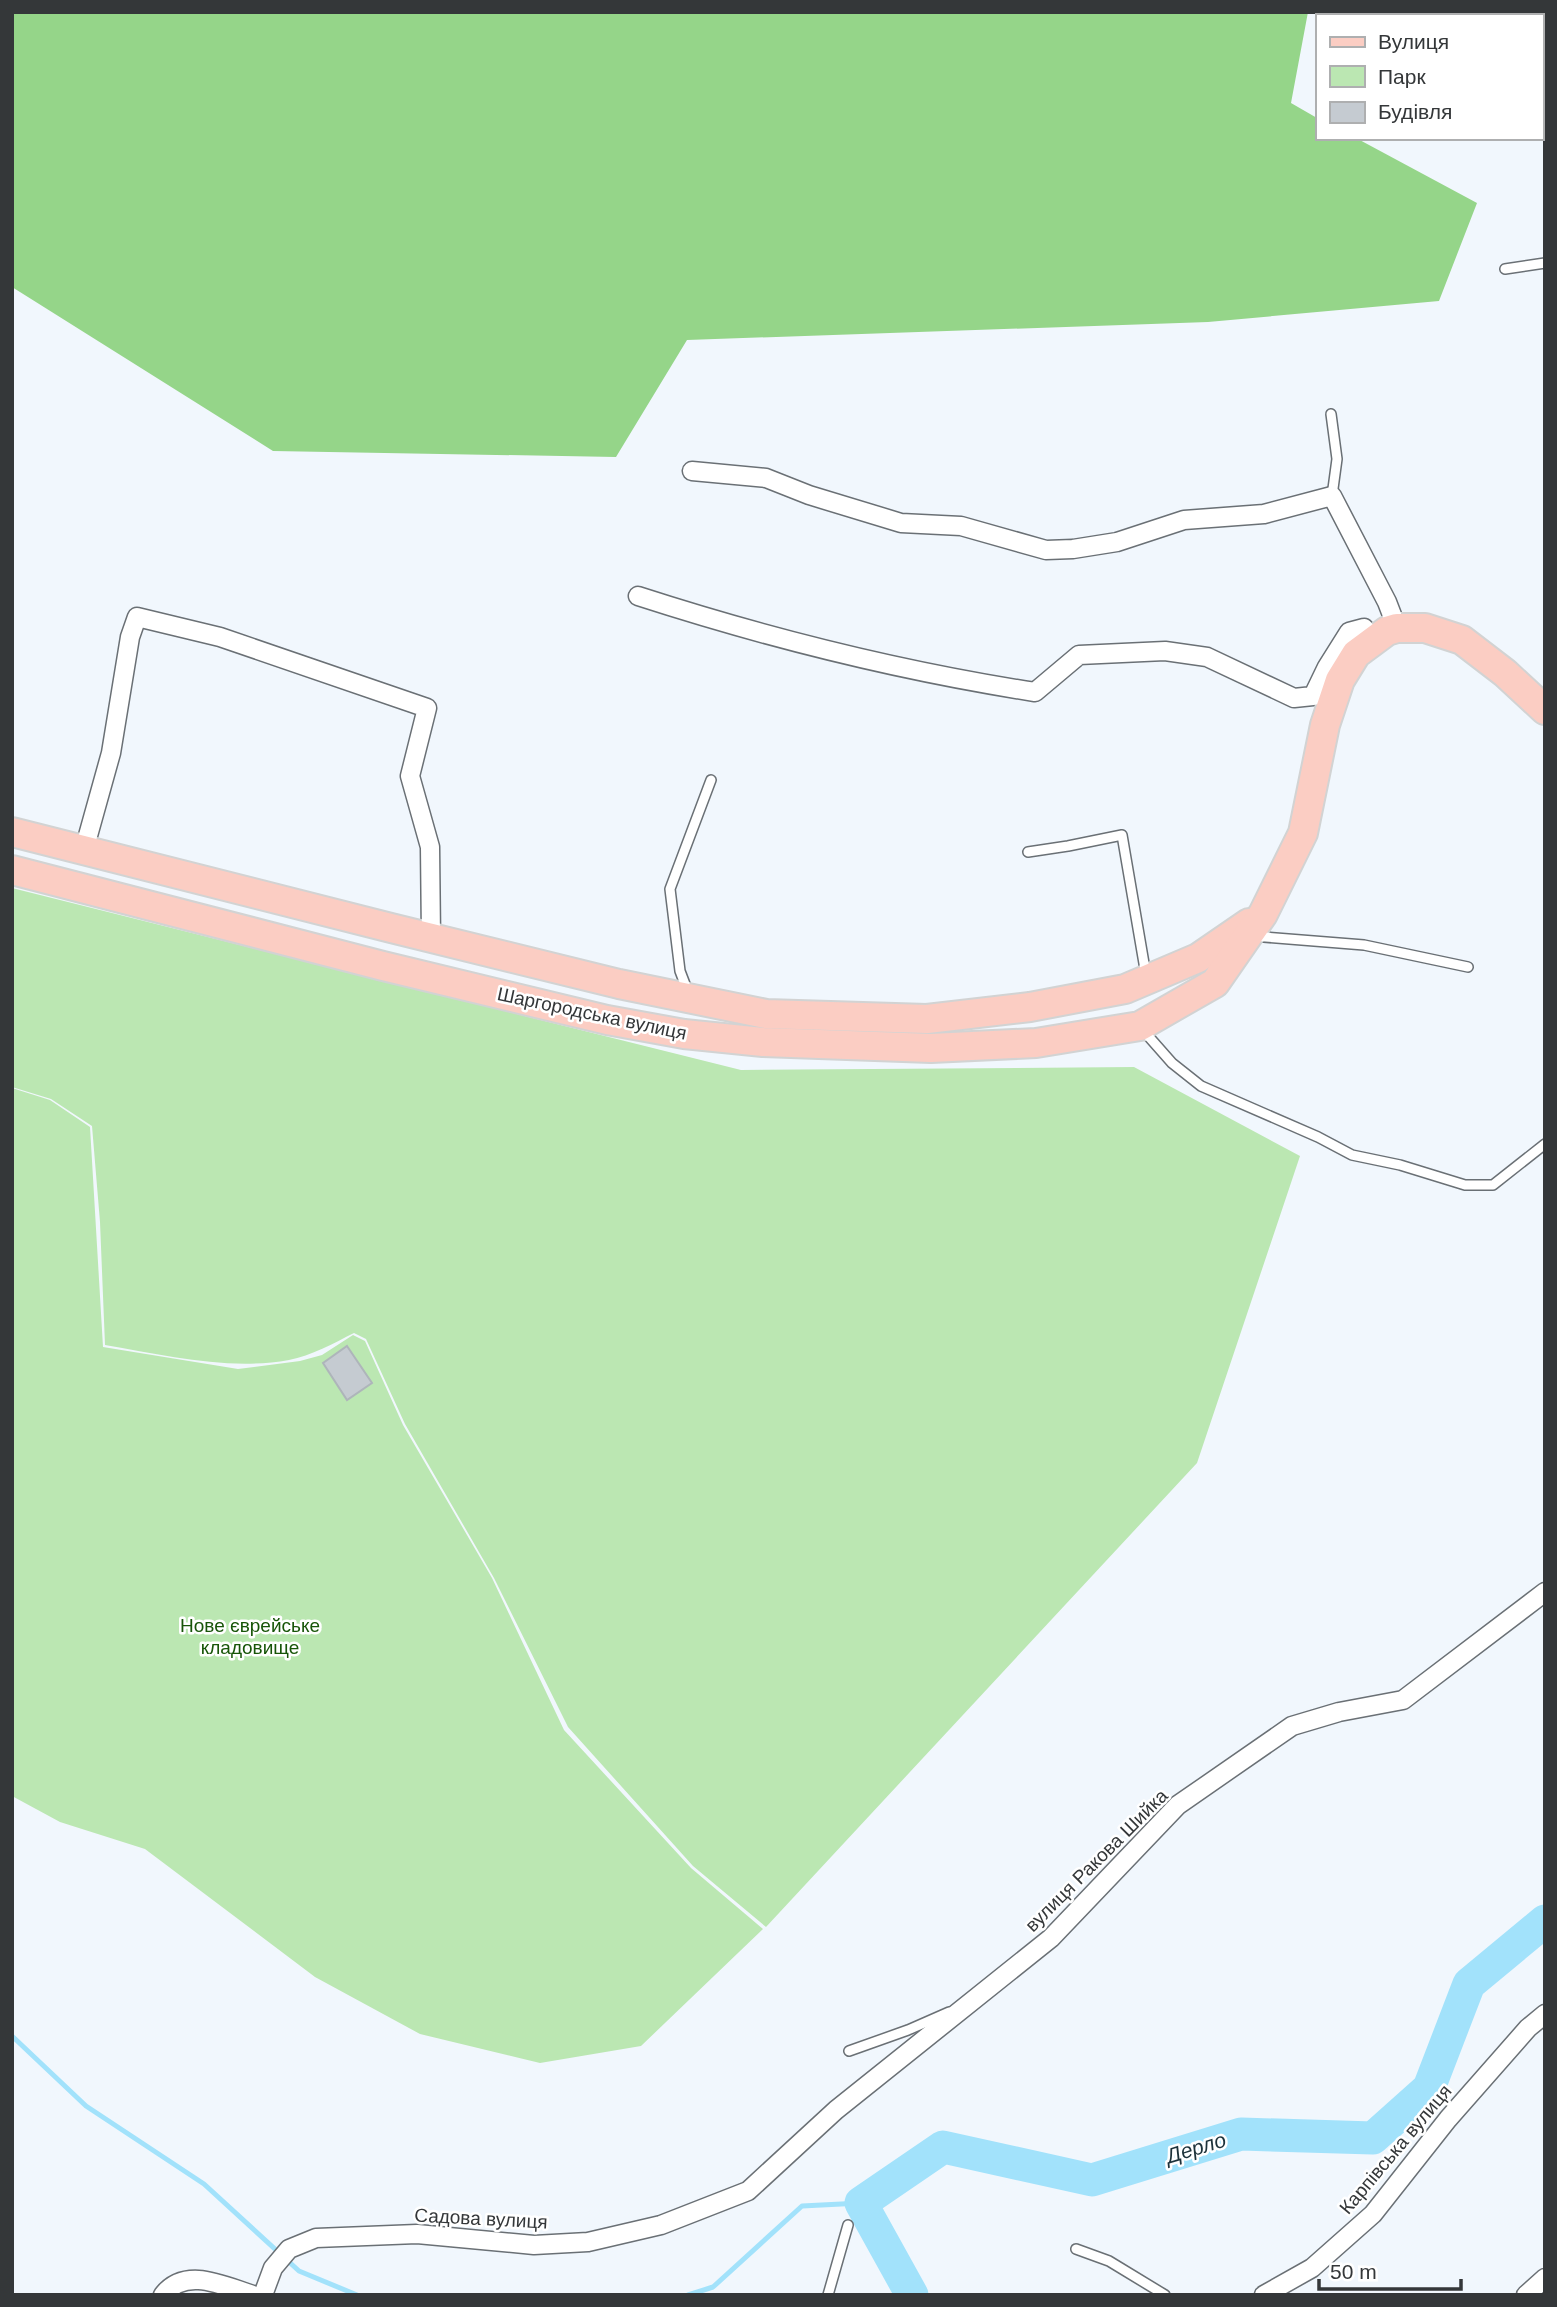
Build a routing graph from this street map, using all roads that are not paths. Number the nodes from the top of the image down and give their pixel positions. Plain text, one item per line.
1 (1545, 263) edge
2 (1505, 269) dead end
3 (1331, 414) dead end
4 (692, 471) dead end
5 (1332, 496) junction
6 (638, 596) dead end
7 (1385, 634) junction
8 (1545, 710) edge
9 (711, 780) dead end
10 (12, 832) edge
11 (84, 850) junction
12 (1028, 852) dead end
13 (12, 870) edge
14 (1255, 925) junction
15 (431, 938) junction
16 (1468, 967) dead end
17 (1147, 980) junction
18 (692, 1000) junction
19 (1140, 1026) junction
20 (1545, 1144) edge
21 (1545, 1592) edge
22 (972, 2001) junction
23 (1545, 2014) edge
24 (849, 2051) dead end
25 (748, 2191) joint
26 (848, 2225) dead end
27 (1076, 2249) dead end
28 (1545, 2278) edge
29 (163, 2295) edge
30 (253, 2295) edge
31 (263, 2295) edge
32 (828, 2295) edge
33 (1165, 2295) edge
34 (1264, 2295) edge
35 (1526, 2295) edge

1 - 2 lane
3 - 5 lane
4 - 5 street
5 - 7 street
6 - 7 street
7 - 8 main road
7 - 14 main road, Шаргородська вулиця
9 - 18 lane
10 - 11 main road, Шаргородська вулиця
11 - 15 main road, Шаргородська вулиця
11 - 15 street
12 - 17 lane
13 - 19 main road, Шаргородська вулиця
14 - 16 lane
14 - 17 main road, Шаргородська вулиця
14 - 19 main road, Шаргородська вулиця
15 - 18 main road, Шаргородська вулиця
17 - 18 main road, Шаргородська вулиця
19 - 20 lane
21 - 22 street, вулиця Ракова Шийка
22 - 24 lane
22 - 25 street, вулиця Ракова Шийка
23 - 34 street, Карпівська вулиця
25 - 31 street, Садова вулиця
26 - 32 lane
27 - 33 lane
28 - 35 street
29 - 30 street

